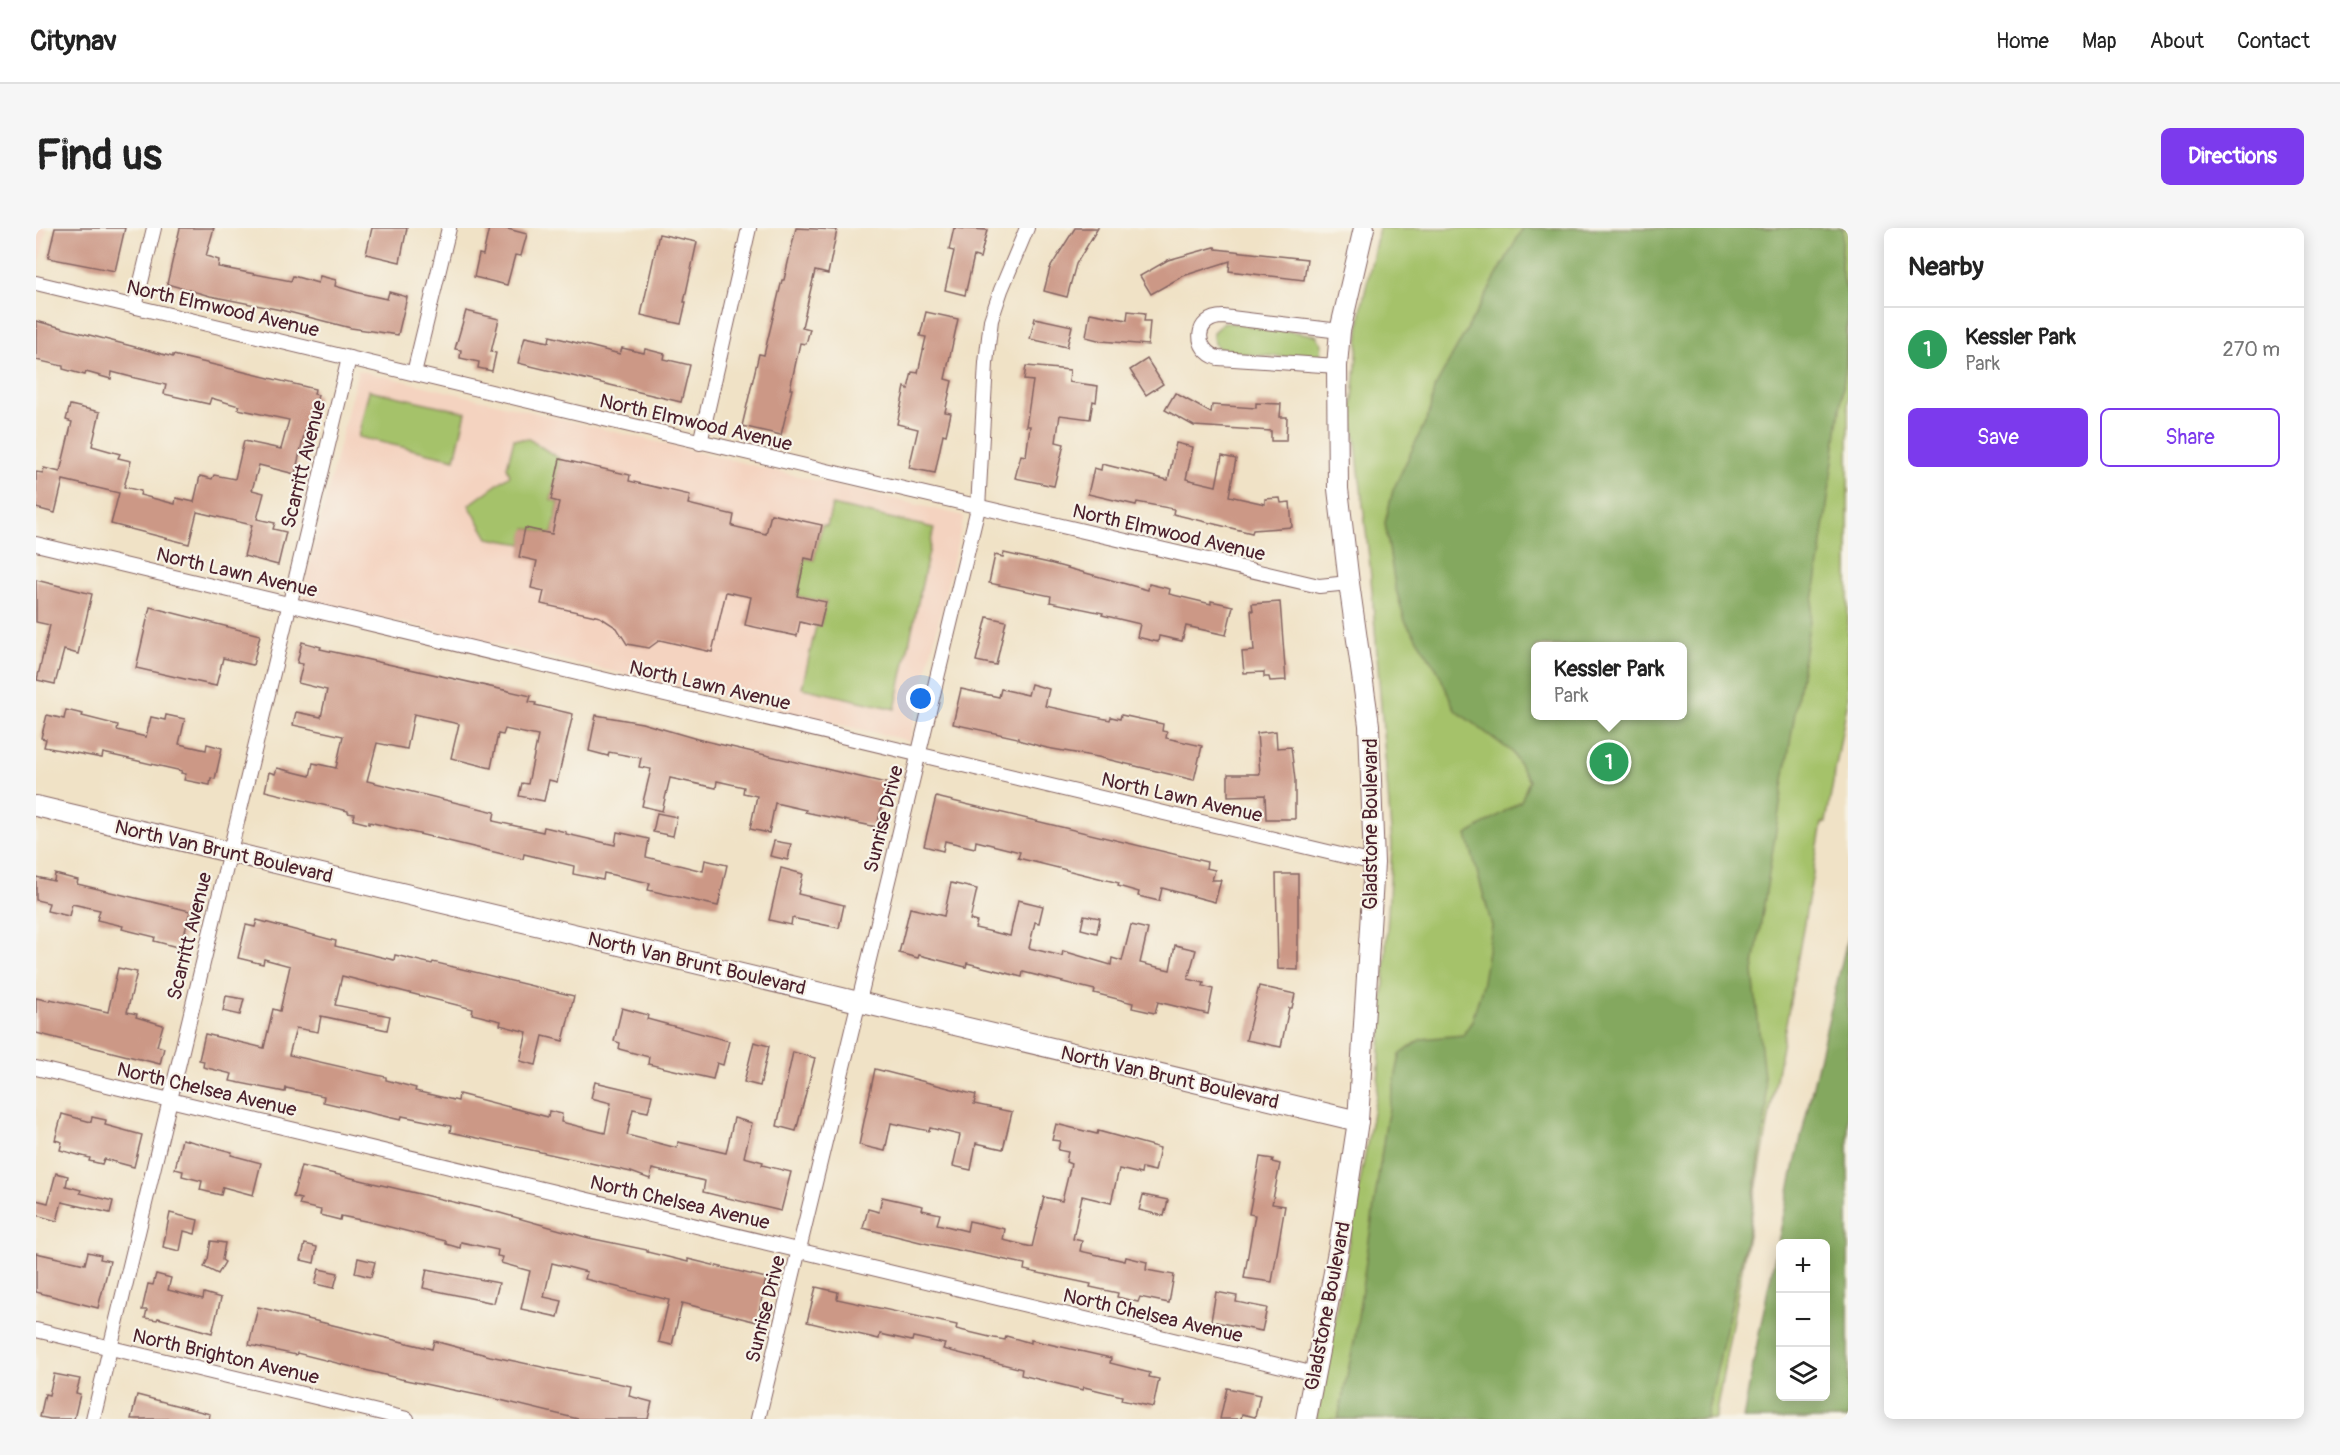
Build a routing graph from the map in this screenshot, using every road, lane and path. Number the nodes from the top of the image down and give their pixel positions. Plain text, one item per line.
1 (154, 228) edge
2 (449, 228) edge
3 (749, 228) edge
4 (1027, 228) edge
5 (1364, 228) edge
6 (36, 284) edge
7 (135, 307) junction
8 (1340, 331) junction
9 (349, 358) junction
10 (1336, 366) junction
11 (414, 373) junction
12 (700, 443) junction
13 (978, 508) junction
14 (36, 544) edge
15 (1349, 583) junction
16 (289, 605) junction
17 (918, 755) junction
18 (36, 806) edge
19 (230, 852) junction
20 (1374, 863) junction
21 (859, 1002) junction
22 (36, 1068) edge
23 (170, 1100) junction
24 (1358, 1121) junction
25 (799, 1251) junction
26 (36, 1330) edge
27 (111, 1348) junction
28 (1315, 1374) junction
29 (93, 1419) edge
30 (407, 1419) edge
31 (758, 1419) edge
32 (1306, 1419) edge

1 - 7 street
2 - 11 street
3 - 12 street
4 - 13 street, Sunrise Drive
5 - 8 street, Gladstone Boulevard
6 - 7 street, North Elmwood Avenue
7 - 9 street, North Elmwood Avenue
8 - 10 street, Gladstone Boulevard
8 - 10 street
9 - 11 street, North Elmwood Avenue
9 - 16 street, Scarritt Avenue
10 - 15 street, Gladstone Boulevard
11 - 12 street, North Elmwood Avenue
12 - 13 street, North Elmwood Avenue
13 - 15 street, North Elmwood Avenue
13 - 17 street, Sunrise Drive
14 - 16 street, North Lawn Avenue
15 - 20 street, Gladstone Boulevard
16 - 17 street, North Lawn Avenue
16 - 19 street, Scarritt Avenue
17 - 20 street, North Lawn Avenue
17 - 21 street, Sunrise Drive
18 - 19 street, North Van Brunt Boulevard
19 - 21 street, North Van Brunt Boulevard
19 - 23 street, Scarritt Avenue
20 - 24 street, Gladstone Boulevard
21 - 24 street, North Van Brunt Boulevard
21 - 25 street, Sunrise Drive
22 - 23 street, North Chelsea Avenue
23 - 25 street, North Chelsea Avenue
23 - 27 street, Scarritt Avenue
24 - 28 street, Gladstone Boulevard
25 - 28 street, North Chelsea Avenue
25 - 31 street, Sunrise Drive
26 - 27 street, North Brighton Avenue
27 - 29 street, Scarritt Avenue
27 - 30 street, North Brighton Avenue
28 - 32 street, Gladstone Boulevard

